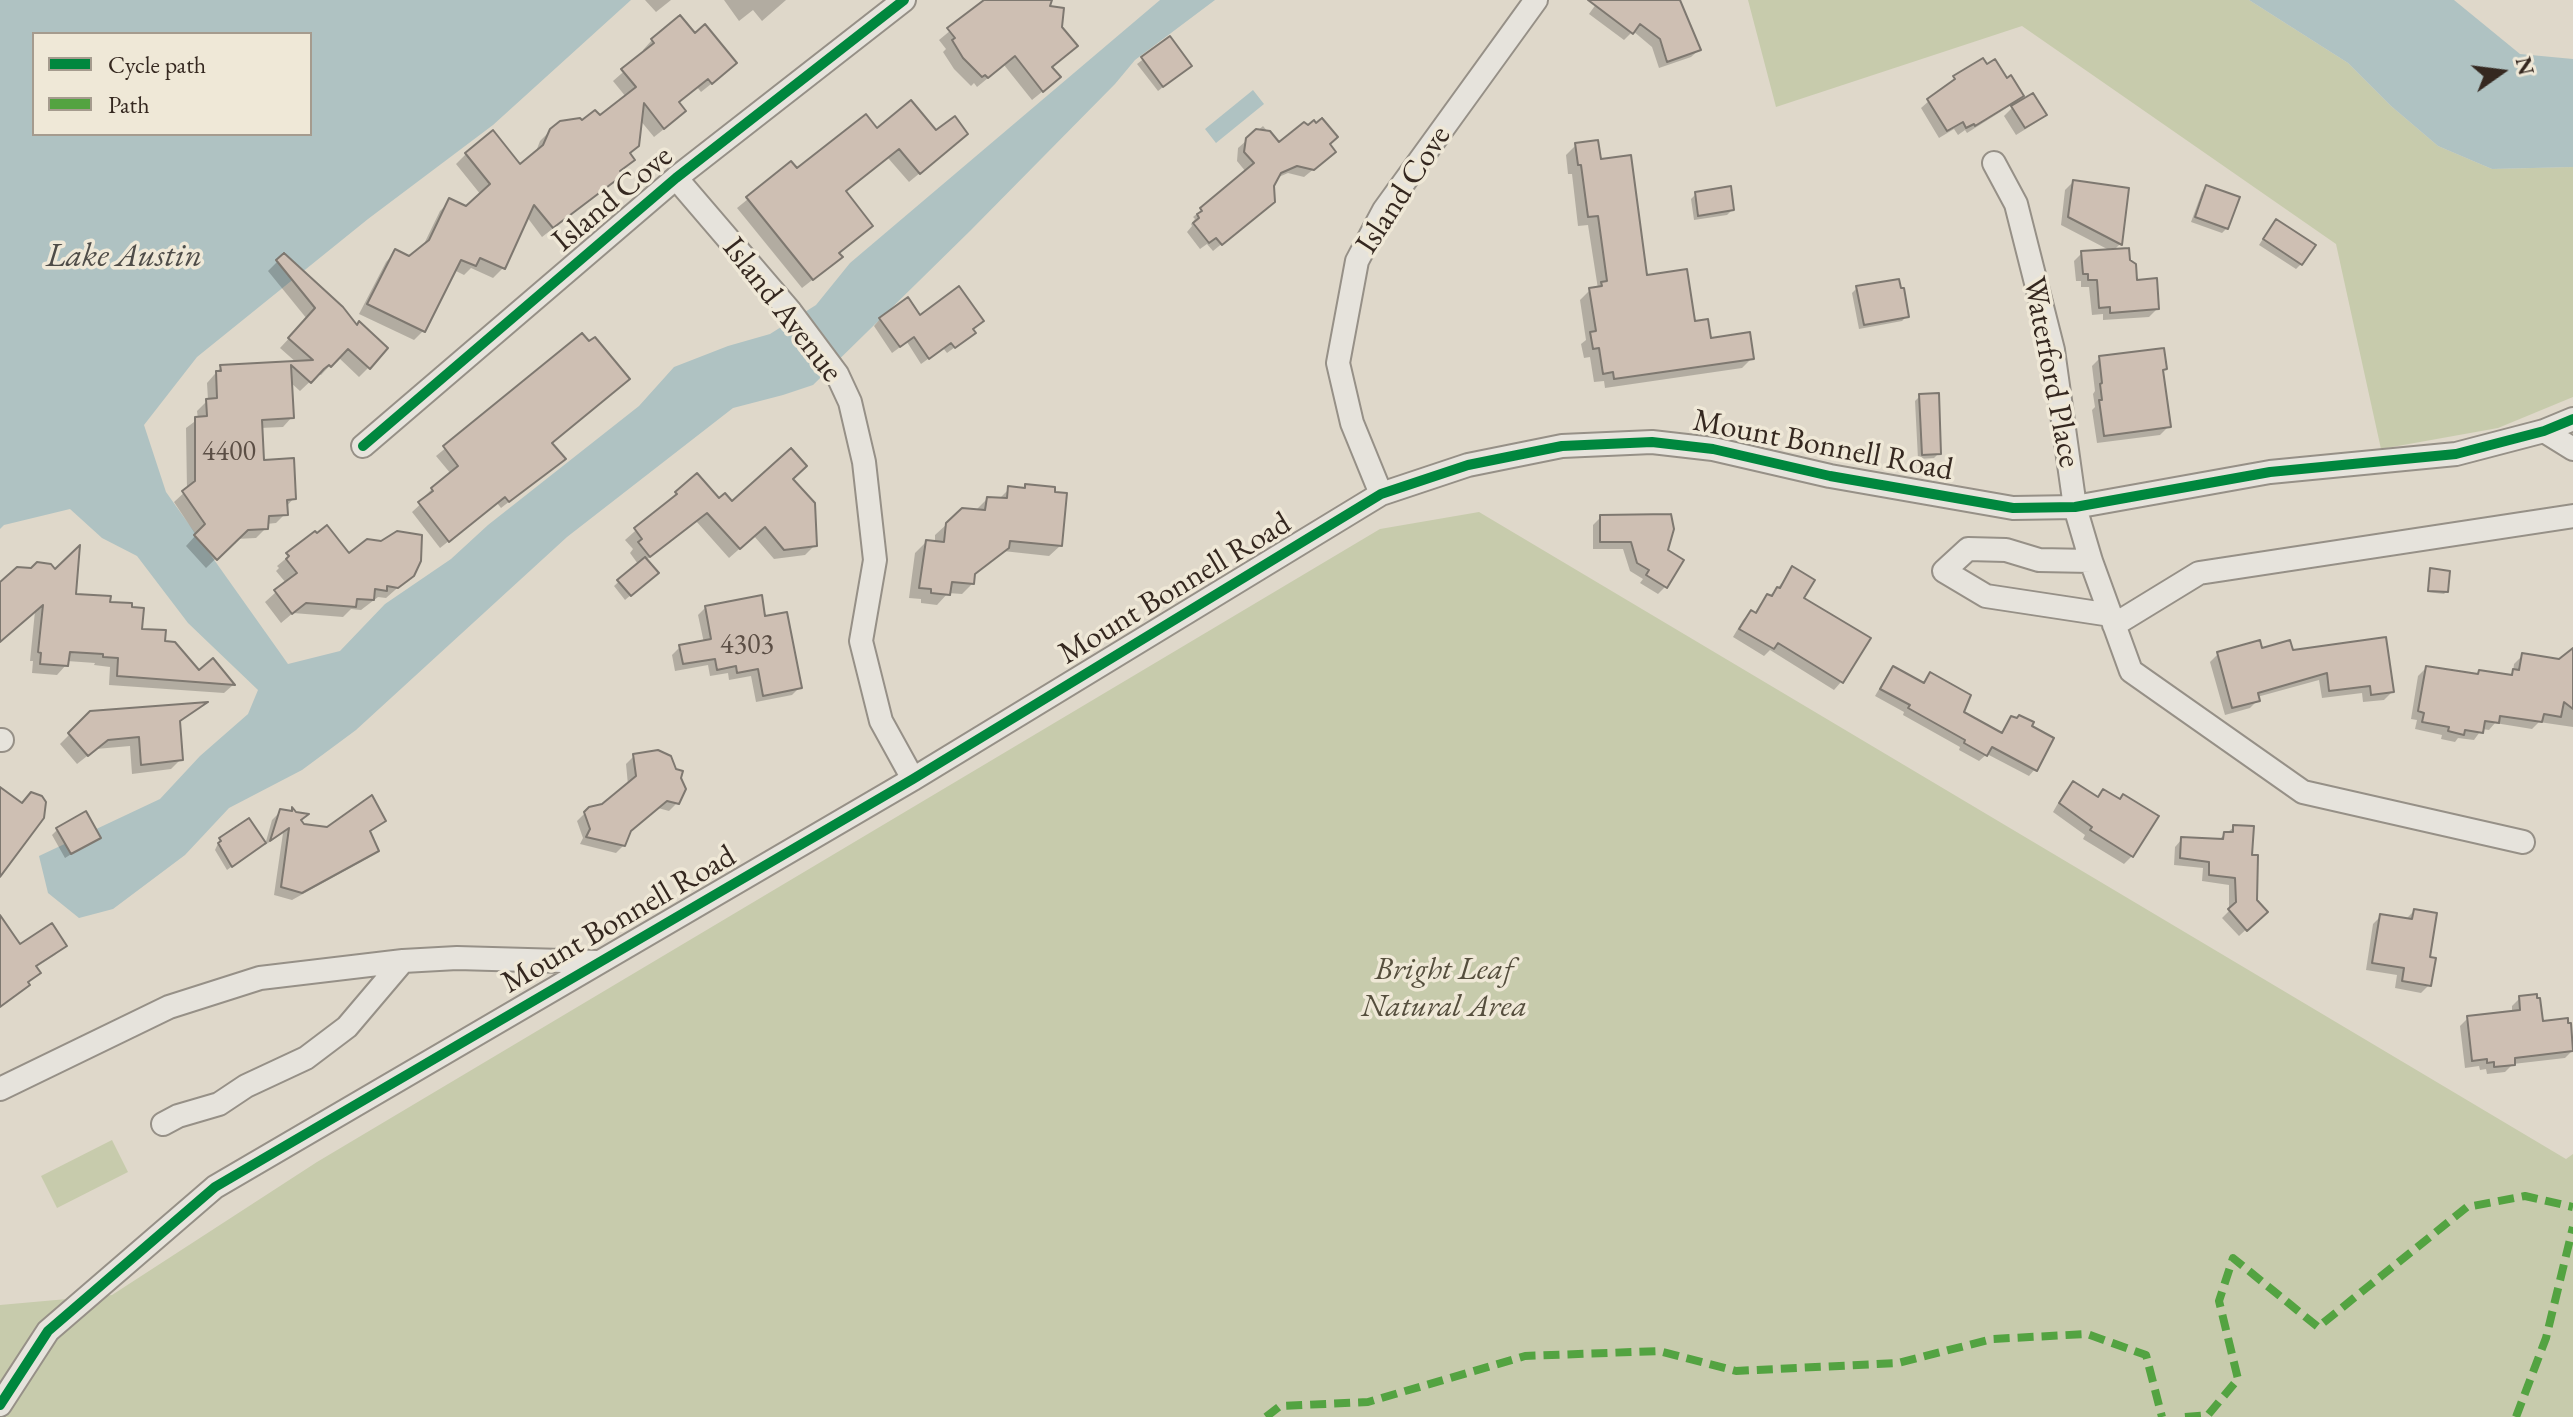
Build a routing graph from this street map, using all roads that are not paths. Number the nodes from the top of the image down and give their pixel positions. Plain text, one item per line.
1 (904, 0) edge
2 (1536, 0) edge
3 (1994, 163) dead end
4 (676, 178) junction
5 (2573, 419) edge
6 (2544, 431) junction
7 (363, 446) dead end
8 (2573, 449) edge
9 (1381, 494) junction
10 (2075, 507) junction
11 (2573, 516) edge
12 (2091, 561) junction
13 (2113, 620) junction
14 (913, 779) junction
15 (2523, 842) dead end
16 (403, 961) junction
17 (598, 962) junction
18 (0, 1089) edge
19 (163, 1124) dead end
20 (0, 1405) edge

1 - 4 street, Island Cove
2 - 9 street, Island Cove
3 - 10 street, Waterford Place
4 - 7 street, Island Cove
4 - 14 street, Island Avenue
5 - 6 street, Mount Bonnell Road
6 - 8 street
6 - 10 street, Mount Bonnell Road
9 - 10 street, Mount Bonnell Road
9 - 14 street, Mount Bonnell Road
10 - 12 street, Waterford Place
11 - 13 street
12 - 13 street, Waterford Place
12 - 13 street
13 - 15 street, Waterford Place
14 - 17 street, Mount Bonnell Road
16 - 17 street
16 - 18 street
16 - 19 street
17 - 20 street, Mount Bonnell Road

